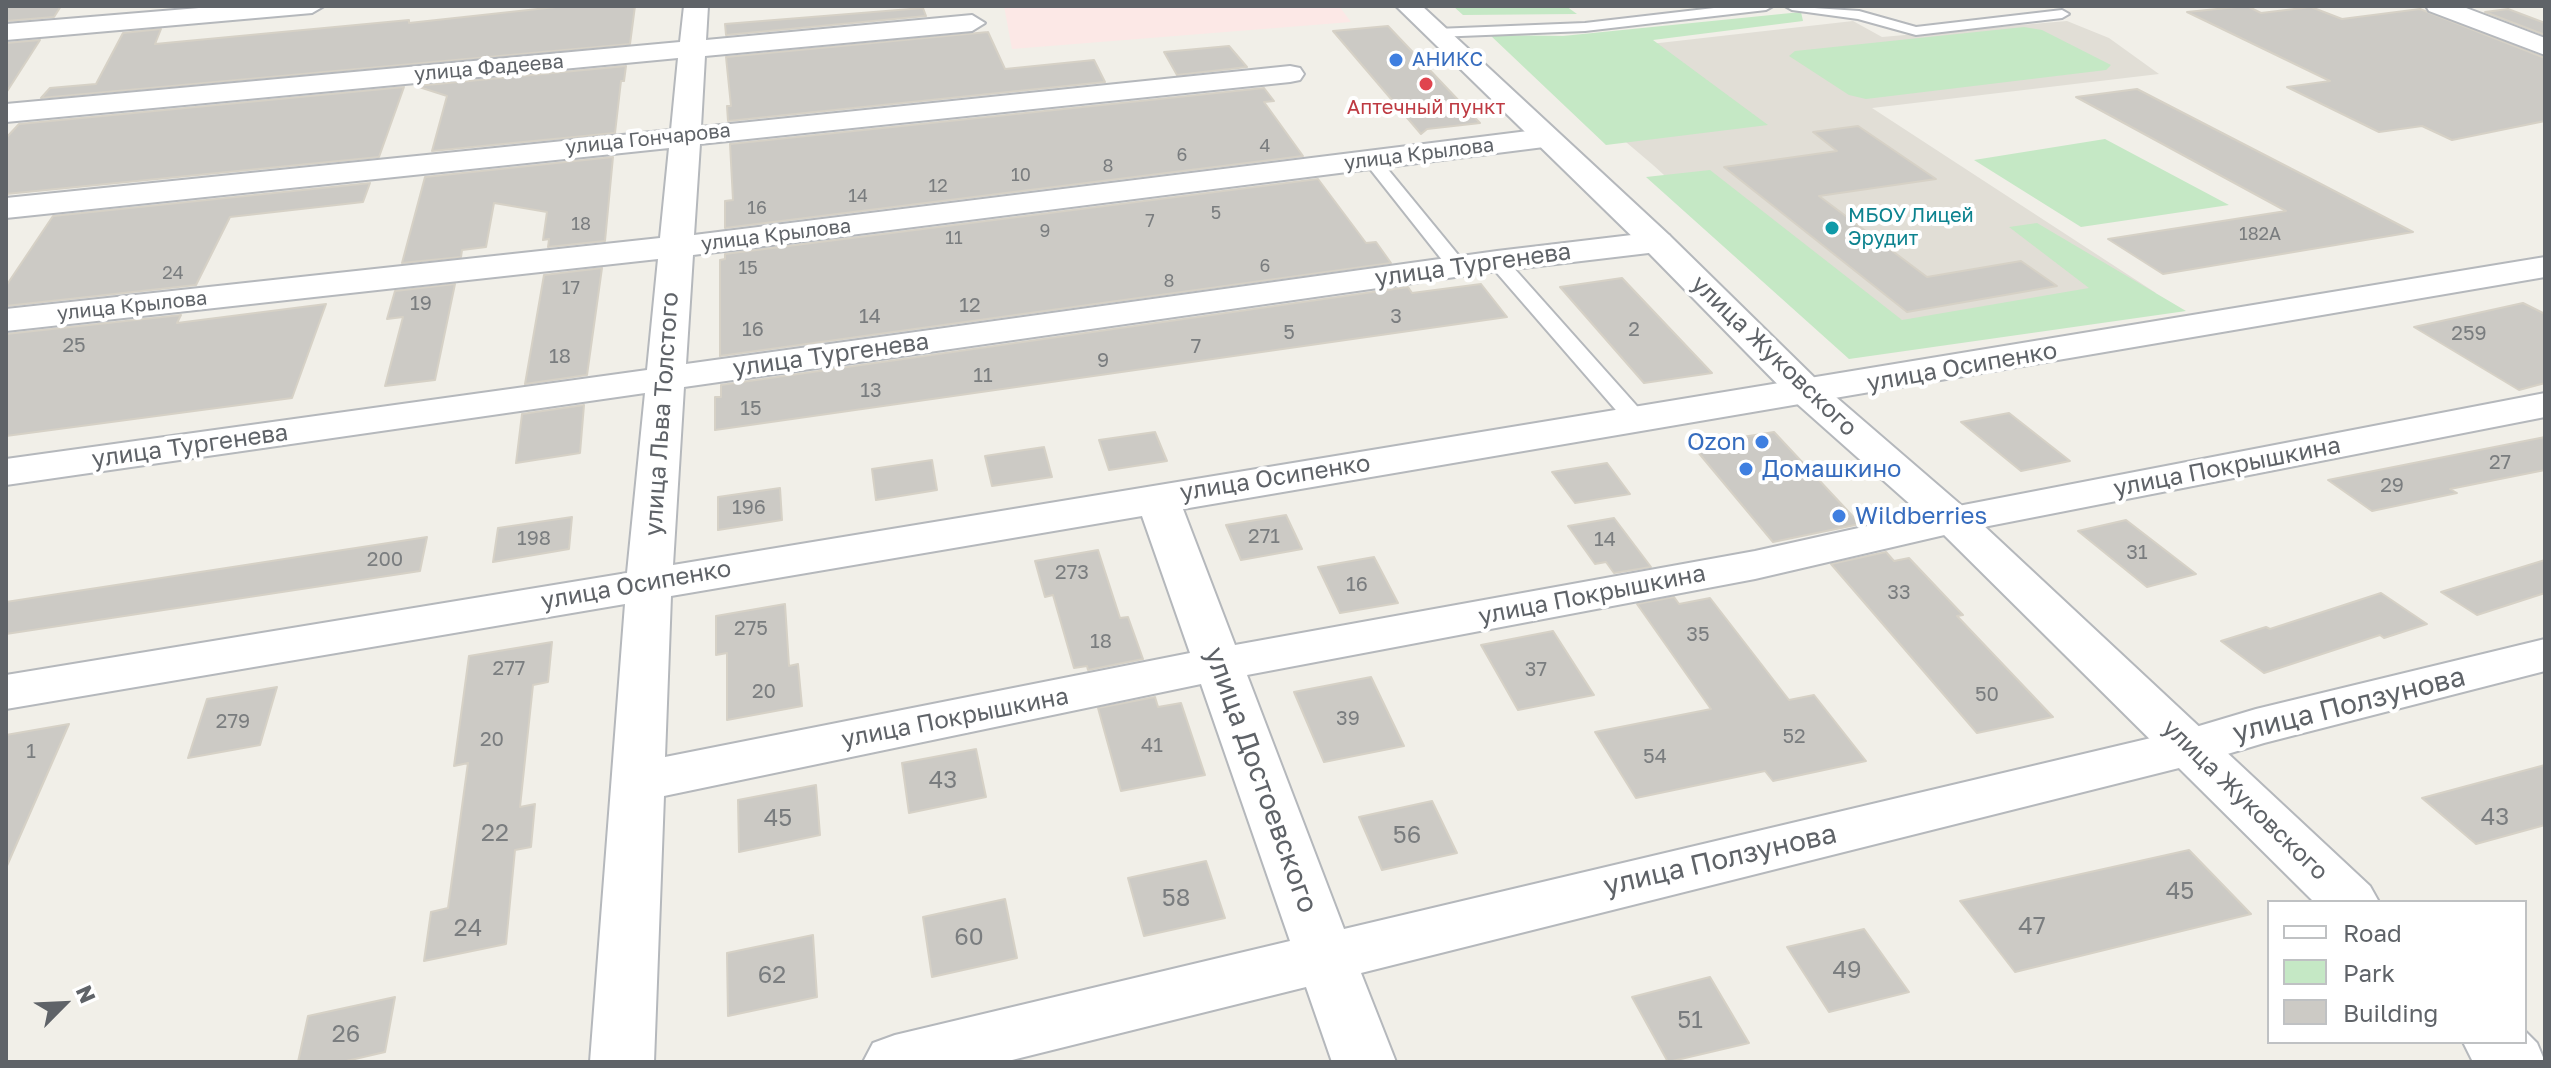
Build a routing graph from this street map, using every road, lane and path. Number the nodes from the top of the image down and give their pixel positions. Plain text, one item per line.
1 (309, 6) edge
2 (696, 6) edge
3 (1766, 6) edge
4 (1792, 6) edge
5 (2438, 6) edge
6 (2062, 14) dead end
7 (1422, 19) edge
8 (972, 23) dead end
9 (6, 32) edge
10 (2545, 47) edge
11 (691, 50) junction
12 (1290, 74) dead end
13 (6, 113) edge
14 (684, 135) junction
15 (1544, 138) junction
16 (1371, 160) junction
17 (6, 208) edge
18 (1657, 242) junction
19 (675, 247) junction
20 (1497, 261) junction
21 (1457, 266) junction
22 (2544, 268) edge
23 (6, 320) edge
24 (665, 379) junction
25 (1808, 393) junction
26 (2545, 405) edge
27 (1636, 419) junction
28 (6, 472) edge
29 (1157, 497) junction
30 (1953, 520) junction
31 (649, 583) junction
32 (2545, 655) edge
33 (1218, 664) junction
34 (6, 692) edge
35 (2191, 747) junction
36 (638, 782) junction
37 (2348, 900) edge
38 (1324, 955) junction
39 (2496, 1044) edge
40 (622, 1062) edge
41 (895, 1062) edge
42 (1364, 1062) edge
43 (2515, 1062) edge

1 - 9 street
2 - 11 street, улица Льва Толстого
3 - 7 lane
4 - 6 lane
5 - 10 street
7 - 15 street, улица Жуковского
8 - 11 street, улица Фадеева
11 - 13 street, улица Фадеева
11 - 14 street, улица Льва Толстого
12 - 14 street, улица Гончарова
14 - 17 street, улица Гончарова
14 - 19 street, улица Льва Толстого
15 - 16 street, улица Крылова
15 - 18 street, улица Жуковского
16 - 19 street, улица Крылова
16 - 21 lane
18 - 20 street, улица Тургенева
18 - 25 street, улица Жуковского
19 - 23 street, улица Крылова
19 - 24 street, улица Льва Толстого
20 - 21 street, улица Тургенева
20 - 27 lane
21 - 24 street, улица Тургенева
22 - 25 street, улица Осипенко
24 - 28 street, улица Тургенева
24 - 31 street, улица Льва Толстого
25 - 27 street, улица Осипенко
25 - 30 street, улица Жуковского
26 - 30 street, улица Покрышкина
27 - 29 street, улица Осипенко
29 - 31 street, улица Осипенко
29 - 33 street, улица Достоевского
30 - 33 street, улица Покрышкина
30 - 35 street, улица Жуковского
31 - 34 street, улица Осипенко
31 - 36 street, улица Льва Толстого
32 - 35 street, улица Ползунова
33 - 36 street, улица Покрышкина
33 - 38 street, улица Достоевского
35 - 37 street, улица Жуковского
35 - 38 street, улица Ползунова
36 - 40 street, улица Льва Толстого
38 - 41 street, улица Ползунова
38 - 42 street, улица Достоевского
39 - 43 street

